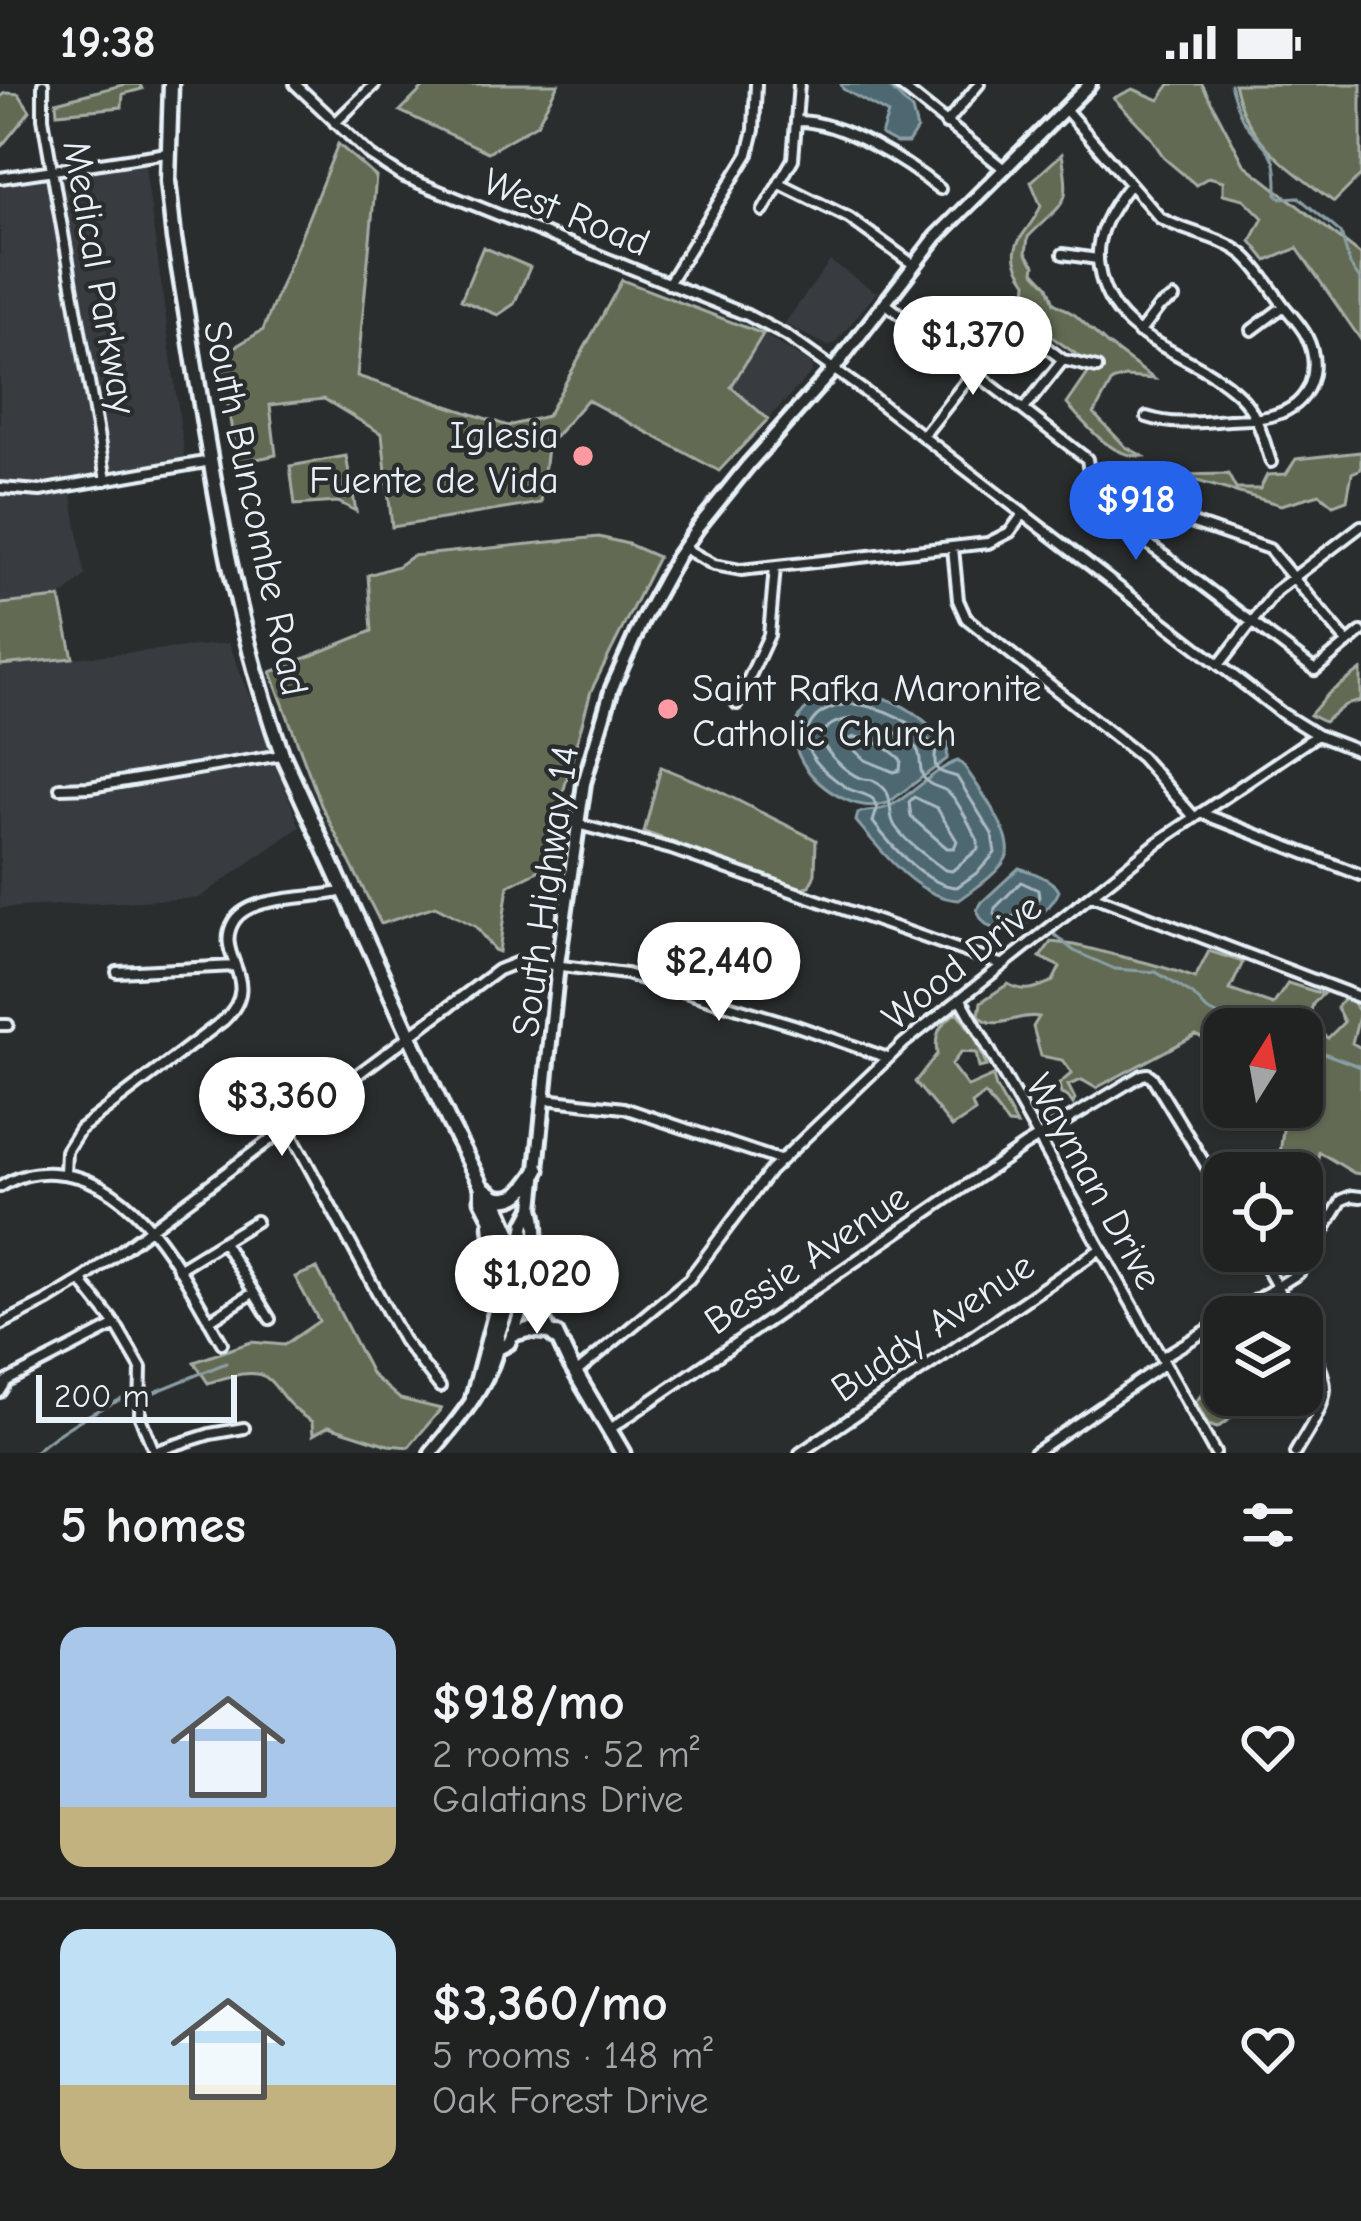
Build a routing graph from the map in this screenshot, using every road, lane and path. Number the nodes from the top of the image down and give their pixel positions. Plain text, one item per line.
1 (43, 84) edge
2 (170, 84) edge
3 (295, 84) edge
4 (375, 84) edge
5 (756, 84) edge
6 (800, 84) edge
7 (898, 84) edge
8 (979, 84) edge
9 (1090, 84) edge
10 (1064, 109) junction
11 (797, 121) junction
12 (335, 123) junction
13 (946, 124) junction
14 (167, 153) junction
15 (1003, 169) junction
16 (52, 170) junction
17 (0, 178) edge
18 (780, 184) junction
19 (1130, 184) junction
20 (940, 189) dead end
21 (763, 211) dead end
22 (1063, 254) dead end
23 (1097, 259) junction
24 (914, 265) junction
25 (668, 284) junction
26 (1174, 298) dead end
27 (885, 303) junction
28 (1284, 306) junction
29 (1252, 330) dead end
30 (1139, 333) junction
31 (1063, 360) junction
32 (1097, 368) dead end
33 (834, 369) junction
34 (973, 371) junction
35 (1024, 409) junction
36 (1147, 417) dead end
37 (1256, 418) junction
38 (922, 436) junction
39 (212, 460) junction
40 (1271, 462) dead end
41 (106, 480) junction
42 (0, 488) edge
43 (1023, 514) junction
44 (1361, 526) edge
45 (1138, 538) junction
46 (684, 548) junction
47 (953, 548) junction
48 (775, 567) junction
49 (1294, 578) junction
50 (1251, 622) junction
51 (1361, 632) edge
52 (1348, 644) junction
53 (1219, 664) junction
54 (737, 704) dead end
55 (1317, 735) junction
56 (1361, 752) edge
57 (282, 754) junction
58 (60, 788) dead end
59 (1197, 815) junction
60 (577, 824) junction
61 (1361, 875) edge
62 (344, 891) junction
63 (1090, 895) junction
64 (558, 964) junction
65 (1003, 965) junction
66 (235, 966) junction
67 (117, 972) dead end
68 (1361, 998) edge
69 (961, 999) junction
70 (410, 1036) junction
71 (888, 1058) junction
72 (545, 1099) junction
73 (288, 1128) junction
74 (1037, 1138) junction
75 (779, 1160) junction
76 (1203, 1160) edge
77 (538, 1170) junction
78 (64, 1174) junction
79 (1, 1185) edge
80 (487, 1191) junction
81 (1361, 1197) edge
82 (533, 1208) junction
83 (490, 1216) junction
84 (256, 1222) dead end
85 (152, 1230) junction
86 (223, 1242) junction
87 (1099, 1250) junction
88 (178, 1269) junction
89 (523, 1272) junction
90 (1270, 1272) edge
91 (83, 1279) junction
92 (1279, 1287) junction
93 (254, 1293) junction
94 (1264, 1296) edge
95 (1284, 1296) edge
96 (270, 1319) dead end
97 (209, 1321) junction
98 (0, 1324) edge
99 (116, 1324) junction
100 (513, 1334) junction
101 (552, 1335) junction
102 (1203, 1335) edge
103 (222, 1343) dead end
104 (498, 1349) junction
105 (1162, 1361) junction
106 (576, 1373) junction
107 (440, 1387) dead end
108 (0, 1392) edge
109 (473, 1397) junction
110 (1314, 1416) edge
111 (244, 1427) dead end
112 (610, 1429) junction
113 (154, 1452) edge
114 (1036, 1452) edge
115 (431, 1453) edge
116 (623, 1453) edge
117 (800, 1453) edge
118 (1215, 1453) edge
119 (1295, 1453) edge

1 - 16 street, Medical Parkway
2 - 14 main road, South Buncombe Road
3 - 12 street, West Road
4 - 12 street
5 - 25 street
6 - 11 street
7 - 13 street
8 - 13 street
9 - 10 main road, South Highway 14
10 - 15 main road, South Highway 14
10 - 19 street
11 - 18 street
11 - 20 street
12 - 25 street, West Road
13 - 15 street
14 - 16 street
14 - 39 main road, South Buncombe Road
15 - 24 main road, South Highway 14
16 - 17 street
16 - 41 street, Medical Parkway
18 - 21 street
18 - 24 street
19 - 23 street
19 - 28 street
22 - 23 street
23 - 30 street
24 - 27 main road, South Highway 14
25 - 33 street, West Road
26 - 30 street
27 - 33 main road, South Highway 14
27 - 34 street
28 - 29 street
28 - 37 street
30 - 37 street
31 - 32 street
31 - 34 street
31 - 35 street
33 - 38 street, West Road
33 - 46 main road, South Highway 14
34 - 35 street
34 - 38 street
35 - 45 street
36 - 37 street
37 - 40 street
38 - 43 street, West Road
39 - 41 street
39 - 57 main road, South Buncombe Road
41 - 42 street
43 - 47 street
43 - 53 street, West Road
44 - 49 street
45 - 49 street
45 - 50 street
46 - 48 street
46 - 60 main road, South Highway 14
47 - 48 street
47 - 59 street
48 - 54 street
49 - 50 street
49 - 52 street
50 - 52 street
50 - 53 street
51 - 52 street
53 - 55 street, West Road
55 - 56 street, West Road
55 - 59 street, Wood Drive
57 - 58 street
57 - 62 main road, South Buncombe Road
59 - 61 street
59 - 63 street, Wood Drive
60 - 64 main road, South Highway 14
60 - 65 street
62 - 66 street
62 - 70 main road, South Buncombe Road
63 - 65 street, Wood Drive
63 - 68 street
64 - 70 street
64 - 71 street
64 - 72 main road, South Highway 14
65 - 69 street, Wood Drive
66 - 67 street
66 - 78 street
69 - 71 street, Wood Drive
69 - 74 street, Wayman Drive
70 - 73 street
70 - 80 main road, South Buncombe Road
71 - 75 street, Wood Drive
72 - 75 street
72 - 77 main road, South Highway 14
73 - 85 street
73 - 107 street
74 - 76 street, Bessie Avenue
74 - 87 street, Wayman Drive
74 - 112 street, Bessie Avenue
75 - 106 street, Wood Drive
77 - 80 main road
77 - 82 main road, South Highway 14
78 - 79 street
78 - 85 street
80 - 83 main road, South Buncombe Road
80 - 89 main road, South Buncombe Road
81 - 92 street
82 - 89 main road, South Highway 14
82 - 89 main road, South Highway 14
83 - 89 main road, South Buncombe Road
83 - 109 main road
84 - 86 street
85 - 88 street
85 - 91 street
86 - 88 street
86 - 93 street
87 - 105 street, Wayman Drive
87 - 117 street, Buddy Avenue
88 - 97 street
89 - 100 main road, South Highway 14
89 - 101 main road, South Buncombe Road
89 - 104 main road, South Highway 14
90 - 92 street
91 - 98 street
91 - 99 street
92 - 94 street
92 - 95 street
93 - 96 street
93 - 97 street
97 - 103 street
99 - 108 street
99 - 113 street
100 - 101 main road
100 - 104 main road, South Highway 14
101 - 106 main road, South Buncombe Road
102 - 105 street
104 - 109 main road, South Highway 14
105 - 114 street
105 - 118 street, Wayman Drive
106 - 112 main road, South Buncombe Road
109 - 115 main road, South Highway 14
110 - 119 street
111 - 113 street
112 - 116 main road, South Buncombe Road

